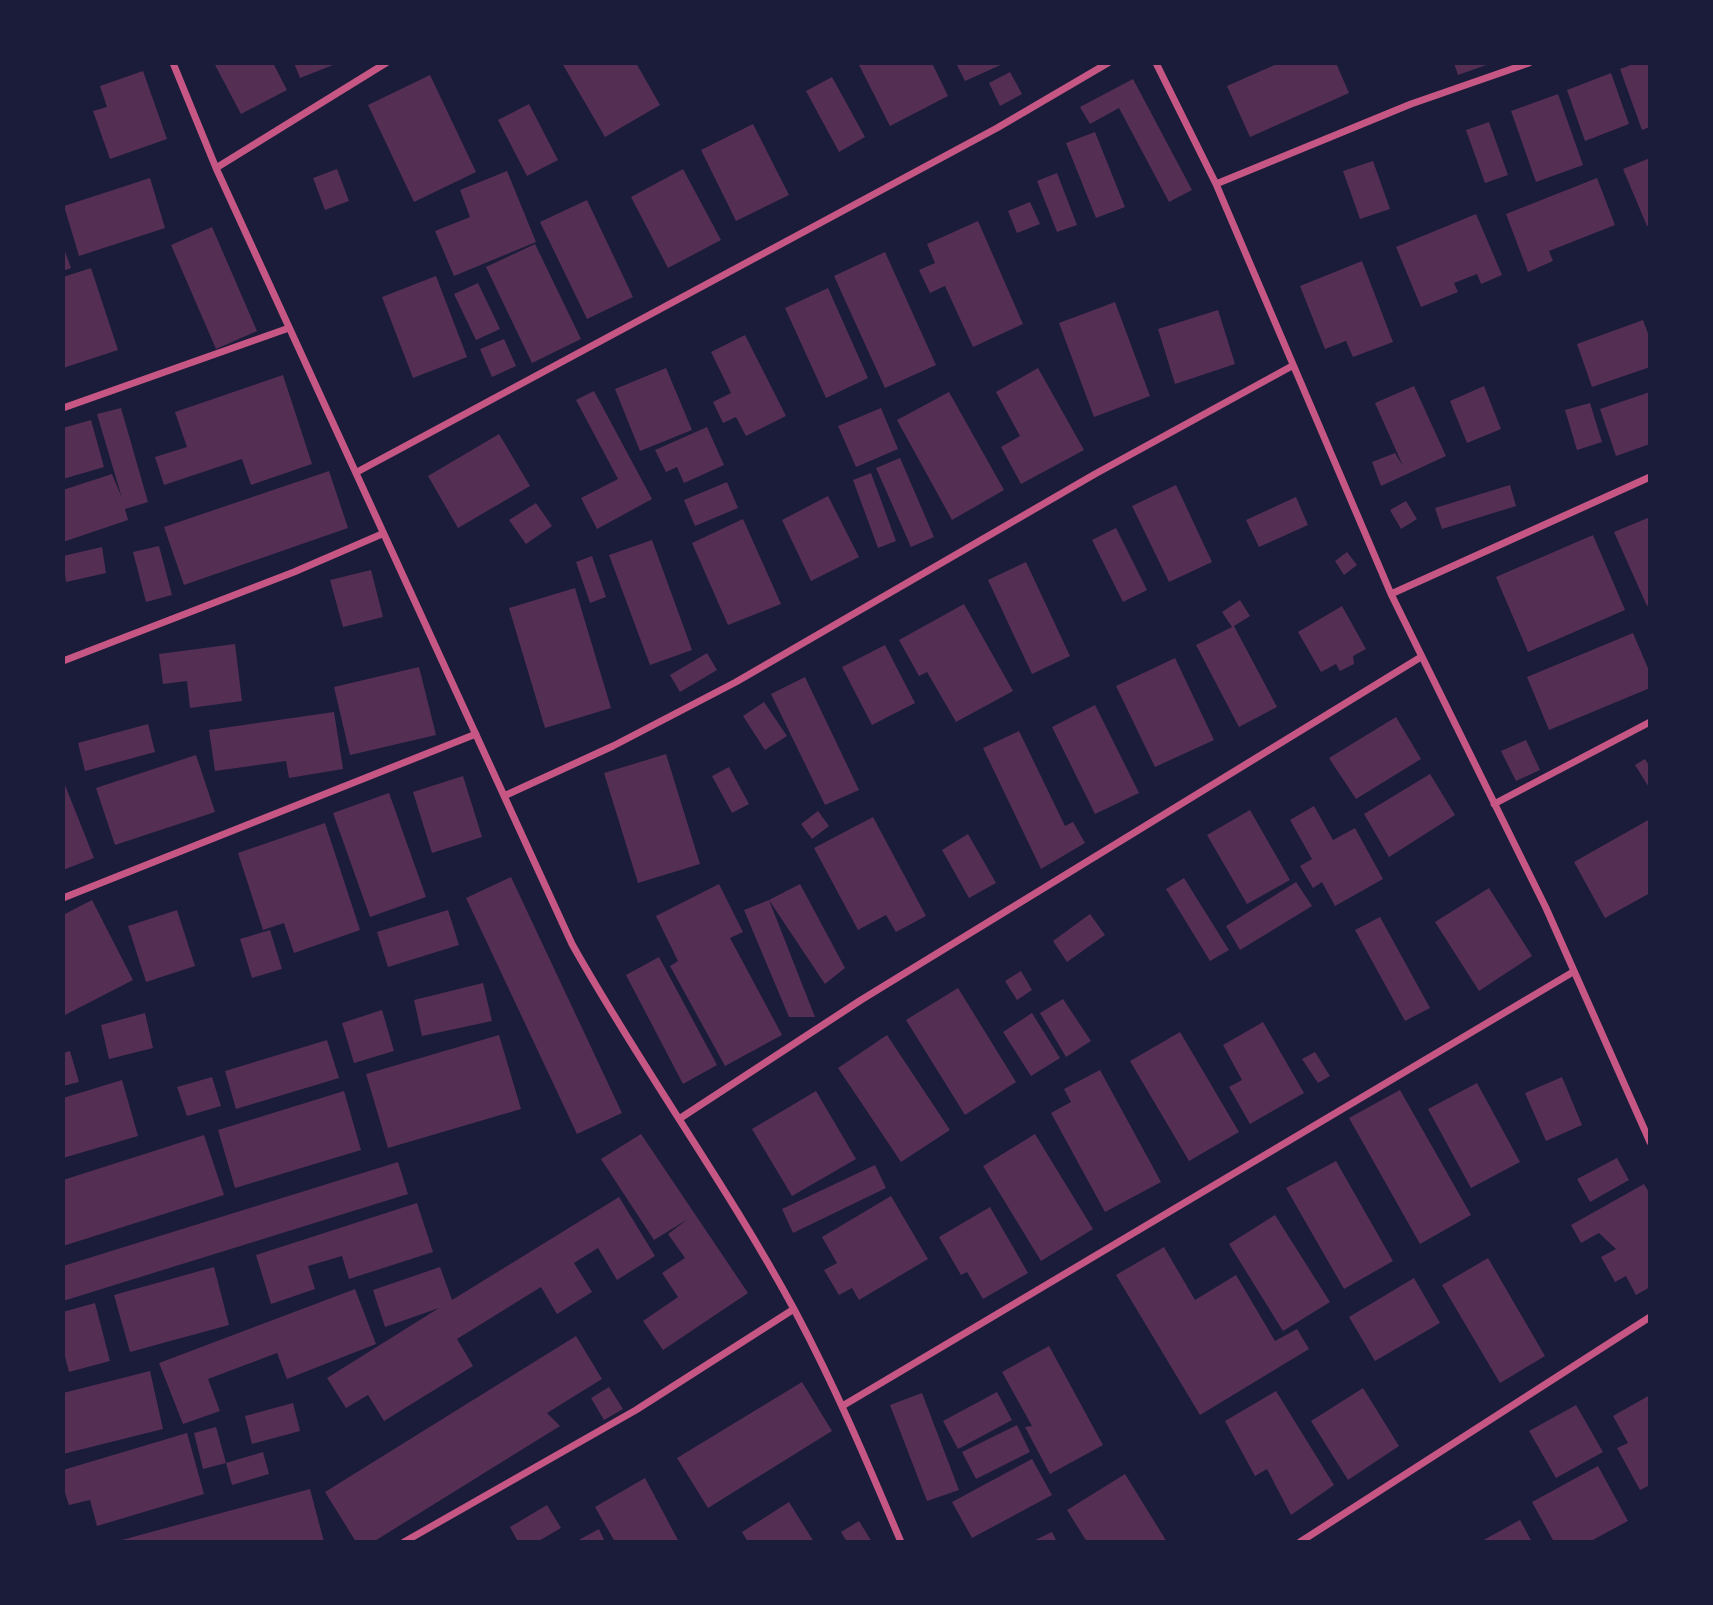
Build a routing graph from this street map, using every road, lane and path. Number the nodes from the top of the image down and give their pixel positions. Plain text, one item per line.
1 (173, 63) edge
2 (386, 63) edge
3 (1108, 63) edge
4 (1156, 63) edge
5 (1530, 63) edge
6 (216, 168) junction
7 (1216, 184) junction
8 (289, 328) junction
9 (1292, 366) junction
10 (63, 408) edge
11 (357, 472) junction
12 (1650, 477) edge
13 (382, 534) junction
14 (1391, 594) junction
15 (1421, 657) junction
16 (63, 661) edge
17 (1650, 722) edge
18 (476, 734) junction
19 (504, 796) junction
20 (1494, 804) junction
21 (63, 898) edge
22 (1573, 972) junction
23 (679, 1119) junction
24 (1650, 1142) edge
25 (794, 1309) junction
26 (1650, 1317) edge
27 (844, 1405) junction
28 (404, 1542) edge
29 (901, 1542) edge
30 (1300, 1542) edge

1 - 6 street
2 - 6 street
3 - 11 street
4 - 7 street
5 - 7 street
6 - 8 street
7 - 9 street
8 - 10 street
8 - 11 street
9 - 14 street
9 - 19 street
11 - 13 street
12 - 14 street
13 - 16 street
13 - 18 street
14 - 15 street
15 - 20 street
15 - 23 street
17 - 20 street
18 - 19 street
18 - 21 street
19 - 23 street
20 - 22 street
22 - 24 street
22 - 27 street
23 - 25 street
25 - 27 street
25 - 28 street
26 - 30 street
27 - 29 street

